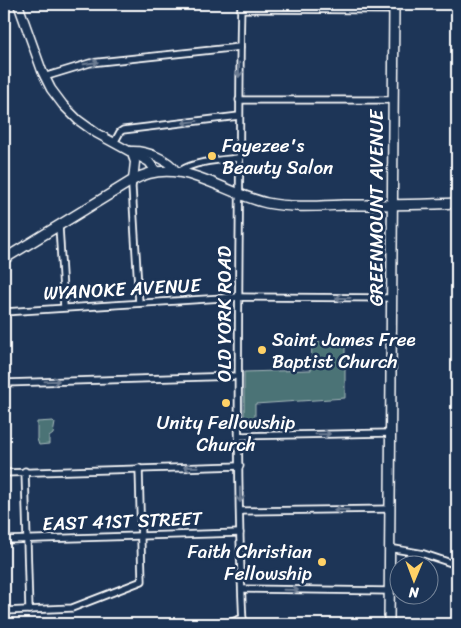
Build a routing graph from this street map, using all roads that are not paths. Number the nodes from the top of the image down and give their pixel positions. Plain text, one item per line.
1 (18, 4) edge
2 (241, 6) edge
3 (394, 7) edge
4 (240, 47) junction
5 (44, 77) junction
6 (239, 100) junction
7 (393, 100) junction
8 (239, 116) junction
9 (114, 142) junction
10 (131, 151) junction
11 (239, 158) junction
12 (156, 171) junction
13 (178, 171) junction
14 (133, 180) junction
15 (239, 194) junction
16 (457, 203) edge
17 (392, 205) junction
18 (59, 226) junction
19 (4, 259) edge
20 (238, 297) junction
21 (392, 298) junction
22 (139, 303) junction
23 (64, 307) junction
24 (4, 312) edge
25 (238, 376) junction
26 (4, 382) edge
27 (390, 433) junction
28 (239, 436) junction
29 (240, 466) junction
30 (140, 468) junction
31 (25, 471) junction
32 (4, 473) edge
33 (390, 510) junction
34 (240, 511) junction
35 (240, 533) junction
36 (141, 536) junction
37 (4, 540) edge
38 (26, 540) junction
39 (389, 548) junction
40 (389, 556) edge
41 (457, 565) edge
42 (242, 590) junction
43 (388, 592) edge
44 (389, 606) edge
45 (4, 610) edge
46 (29, 610) junction
47 (243, 621) edge
48 (226, 624) edge
49 (389, 624) edge

1 - 5 street
2 - 3 street
2 - 4 street, OLD YORK ROAD
3 - 7 main road, GREENMOUNT AVENUE
5 -> 4 street
4 -> 6 street, OLD YORK ROAD
5 - 9 street
6 - 7 street
6 - 8 street, OLD YORK ROAD
7 - 17 main road, GREENMOUNT AVENUE
8 -> 9 street
8 - 11 street, OLD YORK ROAD
9 - 10 street
10 - 12 street
10 - 13 street
10 - 14 street
11 - 13 street
11 - 15 street, OLD YORK ROAD
12 - 13 main road
12 - 14 main road
13 - 15 main road
14 - 18 main road
14 - 22 street
15 - 17 main road
15 - 20 street, OLD YORK ROAD
16 - 17 main road
17 - 21 main road, GREENMOUNT AVENUE
18 - 19 main road
18 - 23 street
21 -> 20 street, WYANOKE AVENUE
20 - 22 street, WYANOKE AVENUE
20 - 25 street, OLD YORK ROAD
21 - 27 main road, GREENMOUNT AVENUE
22 - 23 street, WYANOKE AVENUE
23 - 24 street, WYANOKE AVENUE
26 -> 25 street
25 - 28 street, OLD YORK ROAD
28 -> 27 street
27 - 33 main road, GREENMOUNT AVENUE
28 - 29 street, OLD YORK ROAD
29 -> 30 street
29 -> 34 street, OLD YORK ROAD
30 - 31 street
30 - 36 street
31 - 32 street
31 - 38 street
33 -> 34 street
33 - 39 main road, GREENMOUNT AVENUE
34 - 35 street, OLD YORK ROAD
35 - 36 street, EAST 41ST STREET
35 - 42 street, OLD YORK ROAD
36 - 38 street, EAST 41ST STREET
36 - 46 street
37 - 38 street, EAST 41ST STREET
38 - 46 street
39 - 40 main road, GREENMOUNT AVENUE
39 - 41 street
42 -> 43 street
42 - 47 street, OLD YORK ROAD
44 - 49 main road, GREENMOUNT AVENUE
45 - 46 street
47 - 48 street

